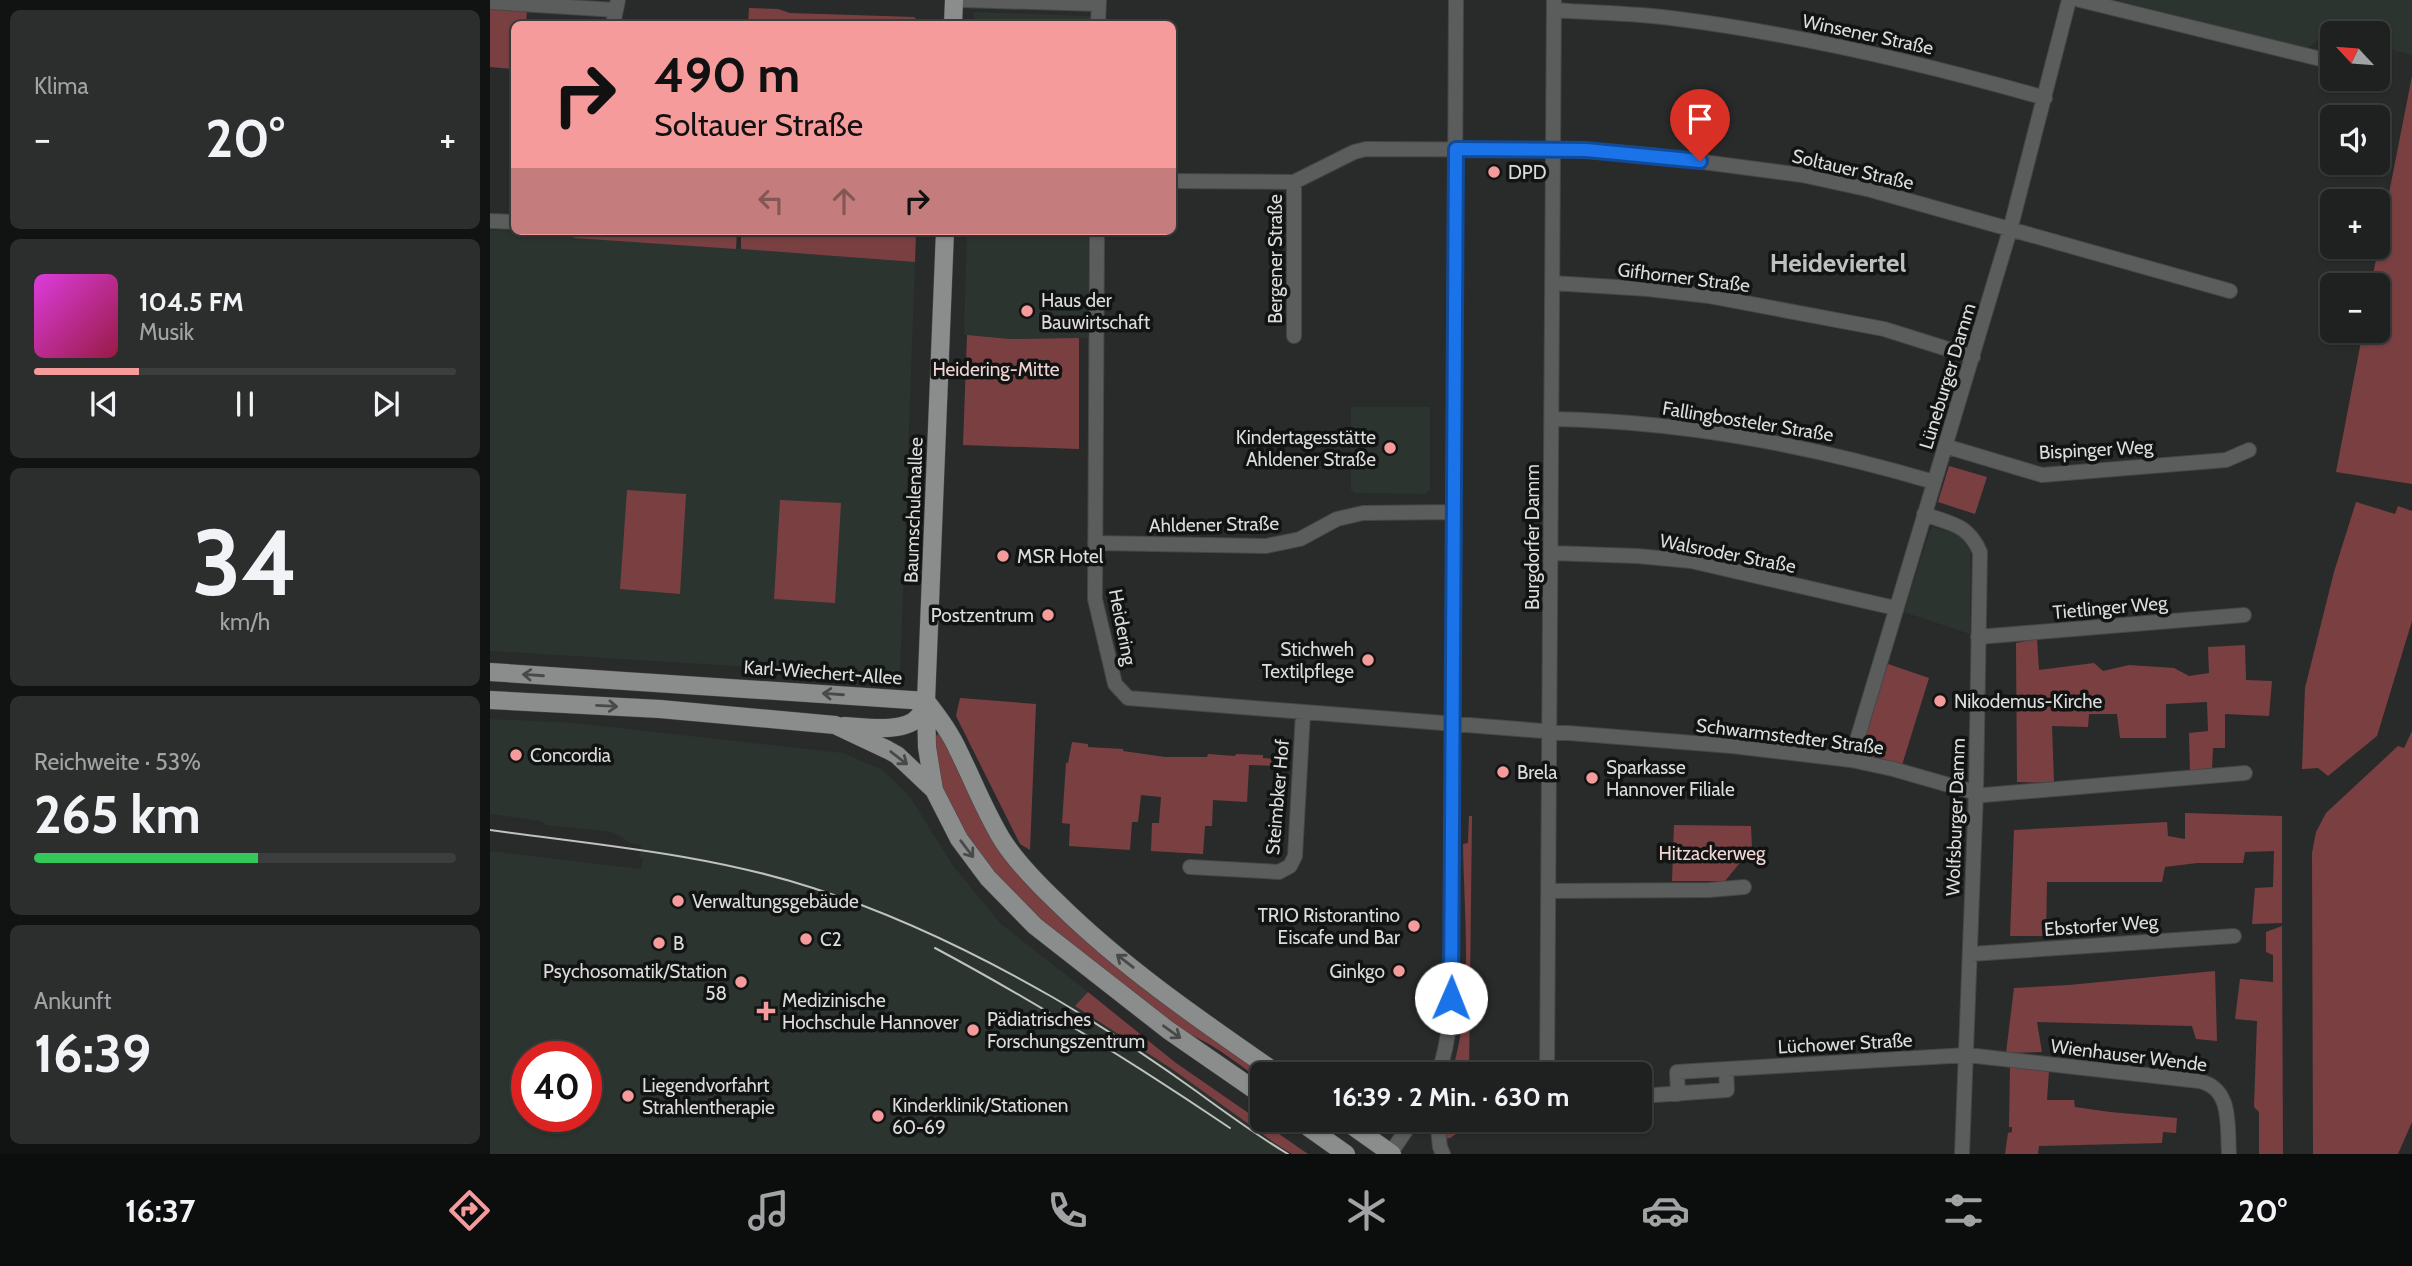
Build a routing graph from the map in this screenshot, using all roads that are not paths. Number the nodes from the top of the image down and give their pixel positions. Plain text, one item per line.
1 (954, 0) edge
2 (961, 0) edge
3 (1456, 0) edge
4 (2069, 0) edge
5 (2080, 0) edge
6 (490, 2) edge
7 (1099, 2) edge
8 (1554, 5) edge
9 (615, 11) edge
10 (953, 21) edge
11 (1098, 21) edge
12 (2320, 59) edge
13 (2045, 98) junction
14 (1456, 149) junction
15 (1552, 149) junction
16 (1176, 181) edge
17 (1294, 182) junction
18 (490, 220) edge
19 (511, 222) edge
20 (2010, 230) junction
21 (945, 235) edge
22 (1097, 235) edge
23 (1552, 283) junction
24 (2230, 291) dead end
25 (1294, 336) dead end
26 (1973, 357) junction
27 (1552, 419) junction
28 (1945, 446) junction
29 (2249, 450) dead end
30 (1934, 482) junction
31 (1454, 512) junction
32 (1924, 514) junction
33 (1095, 543) junction
34 (1551, 553) junction
35 (1895, 608) junction
36 (2244, 615) dead end
37 (1978, 637) junction
38 (490, 672) edge
39 (577, 678) junction
40 (490, 699) edge
41 (926, 701) junction
42 (576, 705) junction
43 (1303, 713) junction
44 (835, 725) junction
45 (1453, 725) junction
46 (1550, 731) junction
47 (1851, 760) junction
48 (2245, 773) dead end
49 (934, 790) junction
50 (1976, 793) junction
51 (1190, 867) dead end
52 (1744, 887) dead end
53 (1549, 891) junction
54 (2234, 936) dead end
55 (1971, 954) junction
56 (1967, 1055) junction
57 (1261, 1062) edge
58 (1442, 1062) edge
59 (1547, 1062) edge
60 (1726, 1069) junction
61 (1250, 1087) edge
62 (1678, 1094) junction
63 (1652, 1095) edge
64 (1315, 1132) edge
65 (1361, 1132) edge
66 (1405, 1132) edge
67 (1438, 1132) edge
68 (1346, 1154) edge
69 (1391, 1154) edge
70 (1443, 1154) edge
71 (1962, 1154) edge
72 (2229, 1154) edge

1 - 10 main road
2 - 7 street
3 - 14 street
4 - 13 street, Lüneburger Damm
5 - 12 street
6 - 9 street
7 - 11 street
8 - 13 street, Winsener Straße
8 - 15 street, Burgdorfer Damm
13 - 20 street, Lüneburger Damm
14 - 15 street, Soltauer Straße
14 - 17 street, Bergener Straße
14 - 31 street
15 - 20 street, Soltauer Straße
15 - 23 street, Burgdorfer Damm
16 - 17 street, Bergener Straße
17 - 25 street, Bergener Straße
18 - 19 street
20 - 24 street, Soltauer Straße
20 - 26 street, Lüneburger Damm
21 - 41 main road, Baumschulenallee
22 - 33 street, Heidering
23 - 26 street, Gifhorner Straße
23 - 27 street, Burgdorfer Damm
26 - 28 street, Lüneburger Damm
27 - 30 street, Fallingbosteler Straße
27 - 34 street, Burgdorfer Damm
28 - 29 street, Bispinger Weg
28 - 30 street, Lüneburger Damm
30 - 32 street, Lüneburger Damm
31 - 33 street, Ahldener Straße
31 - 45 street
32 - 35 street, Lüneburger Damm
32 - 37 street, Wolfsburger Damm
33 - 43 street, Heidering
34 - 35 street, Walsroder Straße
34 - 46 street, Burgdorfer Damm
35 - 47 street, Lüneburger Damm
36 - 37 street, Tietlinger Weg
37 - 50 street, Wolfsburger Damm
39 -> 38 main road, Karl-Wiechert-Allee
41 -> 39 main road, Karl-Wiechert-Allee
39 - 42 main road
40 - 42 main road
41 - 44 main road
41 - 49 main road, Baumschulenallee
57 -> 41 main road, Karl-Wiechert-Allee
42 -> 44 main road
43 - 45 street, Heidering
43 - 51 street, Steimbker Hof
44 -> 49 main road
45 - 46 street, Schwarmstedter Straße
45 - 58 street
46 - 47 street, Schwarmstedter Straße
46 - 53 street, Burgdorfer Damm
47 - 50 street, Schwarmstedter Straße
48 - 50 street, Schwarmstedter Straße
49 -> 61 main road
50 - 55 street, Wolfsburger Damm
52 - 53 street
53 - 59 street, Burgdorfer Damm
54 - 55 street, Ebstorfer Weg
55 - 56 street, Wolfsburger Damm
56 - 60 street, Lüchower Straße
56 - 71 street, Wolfsburger Damm
56 - 72 street, Wienhauser Wende
60 - 62 street
60 - 62 street, Lüchower Straße
62 - 63 street
64 - 68 main road
65 - 69 main road
66 - 69 street
67 - 70 street

